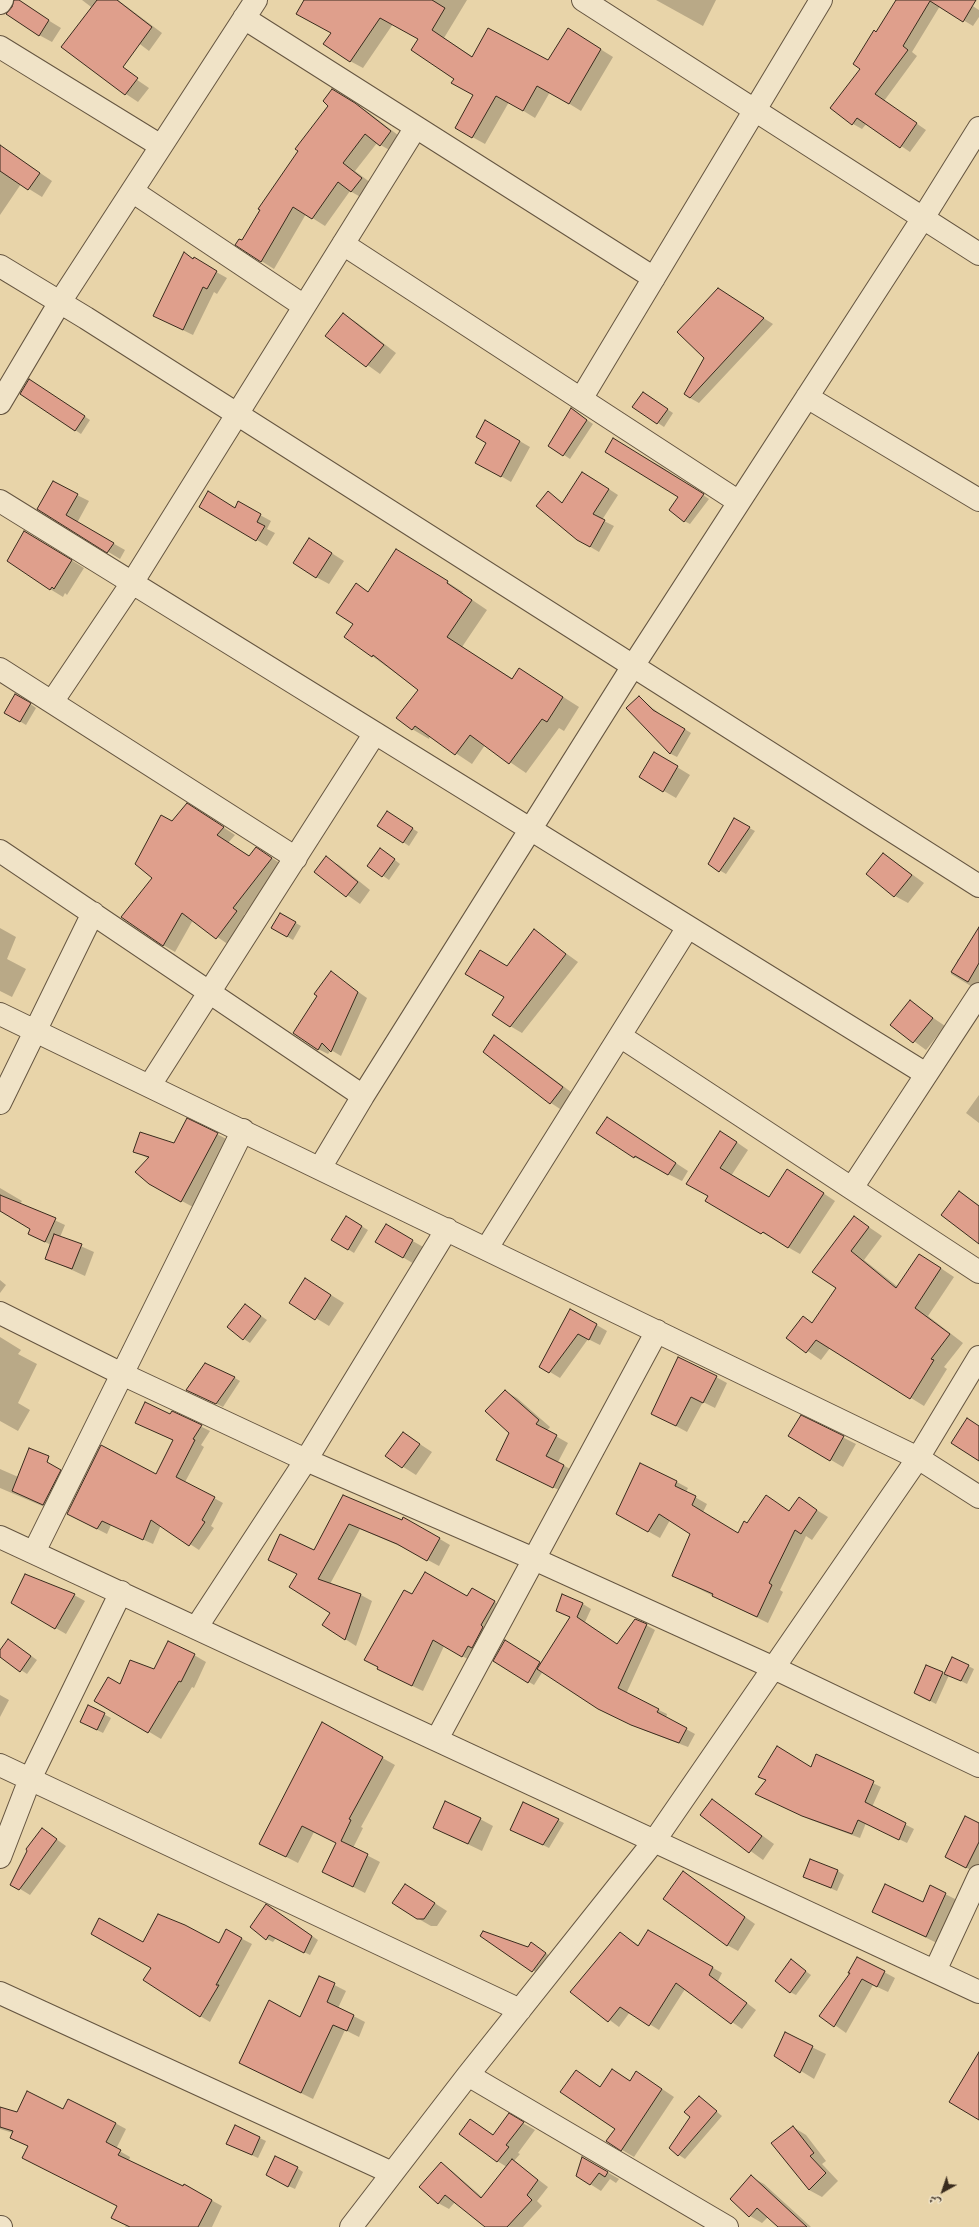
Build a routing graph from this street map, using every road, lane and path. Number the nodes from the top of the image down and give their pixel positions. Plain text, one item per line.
1 (2, 0) edge
2 (256, 0) edge
3 (583, 0) edge
4 (821, 0) edge
5 (0, 3) edge
6 (244, 18) junction
7 (0, 47) edge
8 (755, 110) junction
9 (416, 127) junction
10 (979, 128) edge
11 (162, 146) junction
12 (132, 192) junction
13 (923, 218) junction
14 (343, 244) junction
15 (979, 254) edge
16 (0, 266) edge
17 (654, 278) junction
18 (60, 302) junction
19 (304, 306) junction
20 (807, 397) junction
21 (582, 399) junction
22 (0, 403) edge
23 (237, 413) junction
24 (979, 500) edge
25 (0, 501) edge
26 (739, 502) junction
27 (132, 583) junction
28 (633, 666) junction
29 (0, 669) edge
30 (52, 702) junction
31 (376, 733) junction
32 (530, 829) junction
33 (0, 851) edge
34 (296, 858) junction
35 (979, 886) edge
36 (93, 914) junction
37 (688, 927) junction
38 (210, 992) junction
39 (979, 994) edge
40 (0, 1014) edge
41 (36, 1030) junction
42 (620, 1036) junction
43 (926, 1074) junction
44 (150, 1085) junction
45 (363, 1096) junction
46 (0, 1103) edge
47 (243, 1130) junction
48 (320, 1168) junction
49 (852, 1188) junction
50 (447, 1229) junction
51 (487, 1248) junction
52 (979, 1272) edge
53 (0, 1313) edge
54 (657, 1331) junction
55 (979, 1357) edge
56 (122, 1374) junction
57 (918, 1458) junction
58 (306, 1460) junction
59 (979, 1497) edge
60 (0, 1537) edge
61 (34, 1552) junction
62 (534, 1559) junction
63 (121, 1592) junction
64 (196, 1628) junction
65 (774, 1668) junction
66 (437, 1739) junction
67 (0, 1765) edge
68 (979, 1766) edge
69 (30, 1779) junction
70 (656, 1840) junction
71 (0, 1857) edge
72 (979, 1876) edge
73 (935, 1971) junction
74 (979, 1992) edge
75 (0, 1993) edge
76 (520, 2010) junction
77 (468, 2075) junction
78 (392, 2173) junction
79 (350, 2227) edge
80 (727, 2227) edge

1 - 5 street
2 - 6 street
3 - 8 street
4 - 8 street
6 - 9 street
6 - 11 street
7 - 11 street
8 - 13 street
8 - 17 street
9 - 14 street
9 - 17 street
10 - 13 street
11 - 12 street
12 - 18 street
12 - 19 street
13 - 15 street
13 - 20 street
14 - 19 street
14 - 21 street
16 - 18 street
17 - 21 street
18 - 22 street
18 - 23 street
19 - 23 street
20 - 24 street
20 - 26 street
21 - 26 street
23 - 27 street
23 - 28 street
25 - 27 street
26 - 28 street
27 - 30 street
27 - 31 street
28 - 32 street
28 - 35 street
29 - 30 street
30 - 34 street
31 - 32 street
31 - 34 street
32 - 37 street
32 - 45 street
33 - 36 street
34 - 38 street
36 - 38 street
36 - 41 street
37 - 42 street
37 - 43 street
38 - 44 street
38 - 45 street
39 - 43 street
40 - 41 street
41 - 44 street
41 - 46 street
42 - 49 street
42 - 51 street
43 - 49 street
44 - 47 street
45 - 48 street
47 - 48 street
47 - 56 street
48 - 50 street
49 - 52 street
50 - 51 street
50 - 58 street
51 - 54 street
53 - 56 street
54 - 57 street
54 - 62 street
55 - 57 street
56 - 58 street
56 - 61 street
57 - 59 street
57 - 65 street
58 - 62 street
58 - 64 street
60 - 61 street
61 - 63 street
62 - 65 street
62 - 66 street
63 - 64 street
63 - 69 street
64 - 66 street
65 - 68 street
65 - 70 street
66 - 70 street
67 - 69 street
69 - 71 street
69 - 76 street
70 - 73 street
70 - 76 street
72 - 73 street
73 - 74 street
75 - 78 street
76 - 77 street
77 - 78 street
77 - 80 street
78 - 79 street

